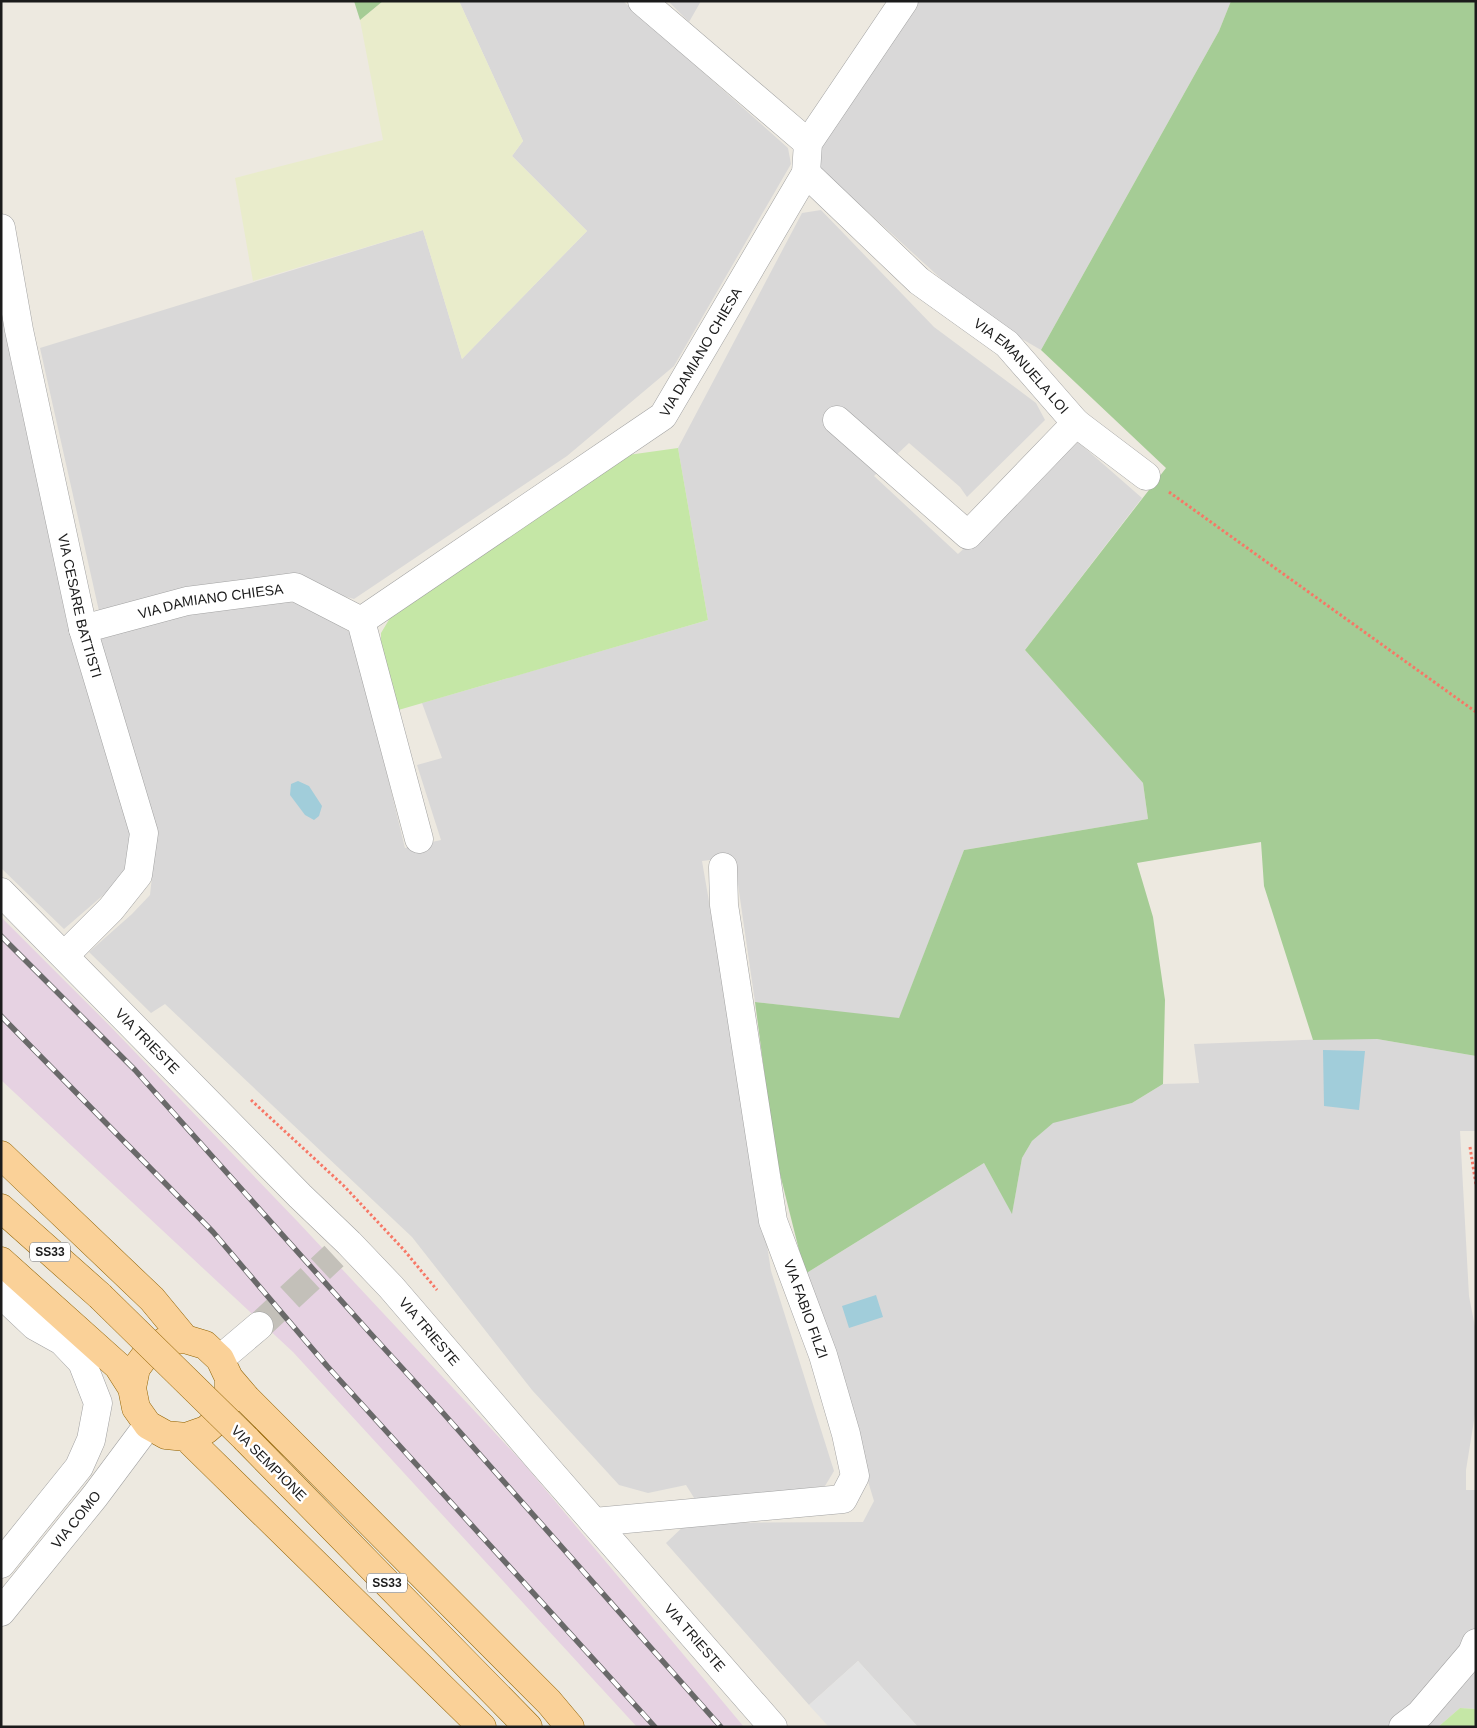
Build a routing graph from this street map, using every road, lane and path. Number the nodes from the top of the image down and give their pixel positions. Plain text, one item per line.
1 (642, 1) edge
2 (904, 1) edge
3 (808, 143) junction
4 (806, 174) junction
5 (1, 228) edge
6 (837, 420) dead end
7 (1076, 423) junction
8 (1146, 476) joint
9 (361, 621) junction
10 (83, 629) junction
11 (1476, 712) edge
12 (420, 838) dead end
13 (723, 868) dead end
14 (1, 892) edge
15 (65, 955) junction
16 (1470, 1148) dead end
17 (1, 1155) edge
18 (1476, 1185) edge
19 (1, 1208) edge
20 (1, 1261) edge
21 (1, 1294) edge
22 (259, 1326) tunnel mouth
23 (185, 1339) junction
24 (225, 1368) junction
25 (132, 1388) junction
26 (148, 1425) junction
27 (186, 1437) junction
28 (594, 1522) junction
29 (1, 1564) edge
30 (1, 1612) edge
31 (1476, 1643) edge
32 (482, 1727) edge
33 (528, 1727) edge
34 (570, 1727) edge
35 (773, 1727) edge
36 (1403, 1727) edge

1 - 3 street
2 - 3 street
3 - 4 street, VIA DAMIANO CHIESA
4 - 7 street, VIA EMANUELA LOI
4 - 9 street, VIA DAMIANO CHIESA
5 - 10 street, VIA CESARE BATTISTI
6 - 7 street, VIA EMANUELA LOI
7 - 8 street
8 - 11 path
9 - 10 street, VIA DAMIANO CHIESA
9 - 12 street
10 - 15 street, VIA CESARE BATTISTI
13 - 28 street, VIA FABIO FILZI
14 - 15 street, VIA TRIESTE
15 - 28 street, VIA TRIESTE
16 - 18 path
17 - 23 main road
19 - 33 main road, VIA SEMPIONE / SS33, bridge
20 - 25 main road
21 - 29 street
22 - 24 street
23 - 24 main road
23 - 25 main road
24 - 27 main road
24 - 34 main road
25 - 26 main road
26 - 27 main road
26 - 30 street, VIA COMO
27 - 32 main road
28 - 35 street, VIA TRIESTE
31 - 36 street

